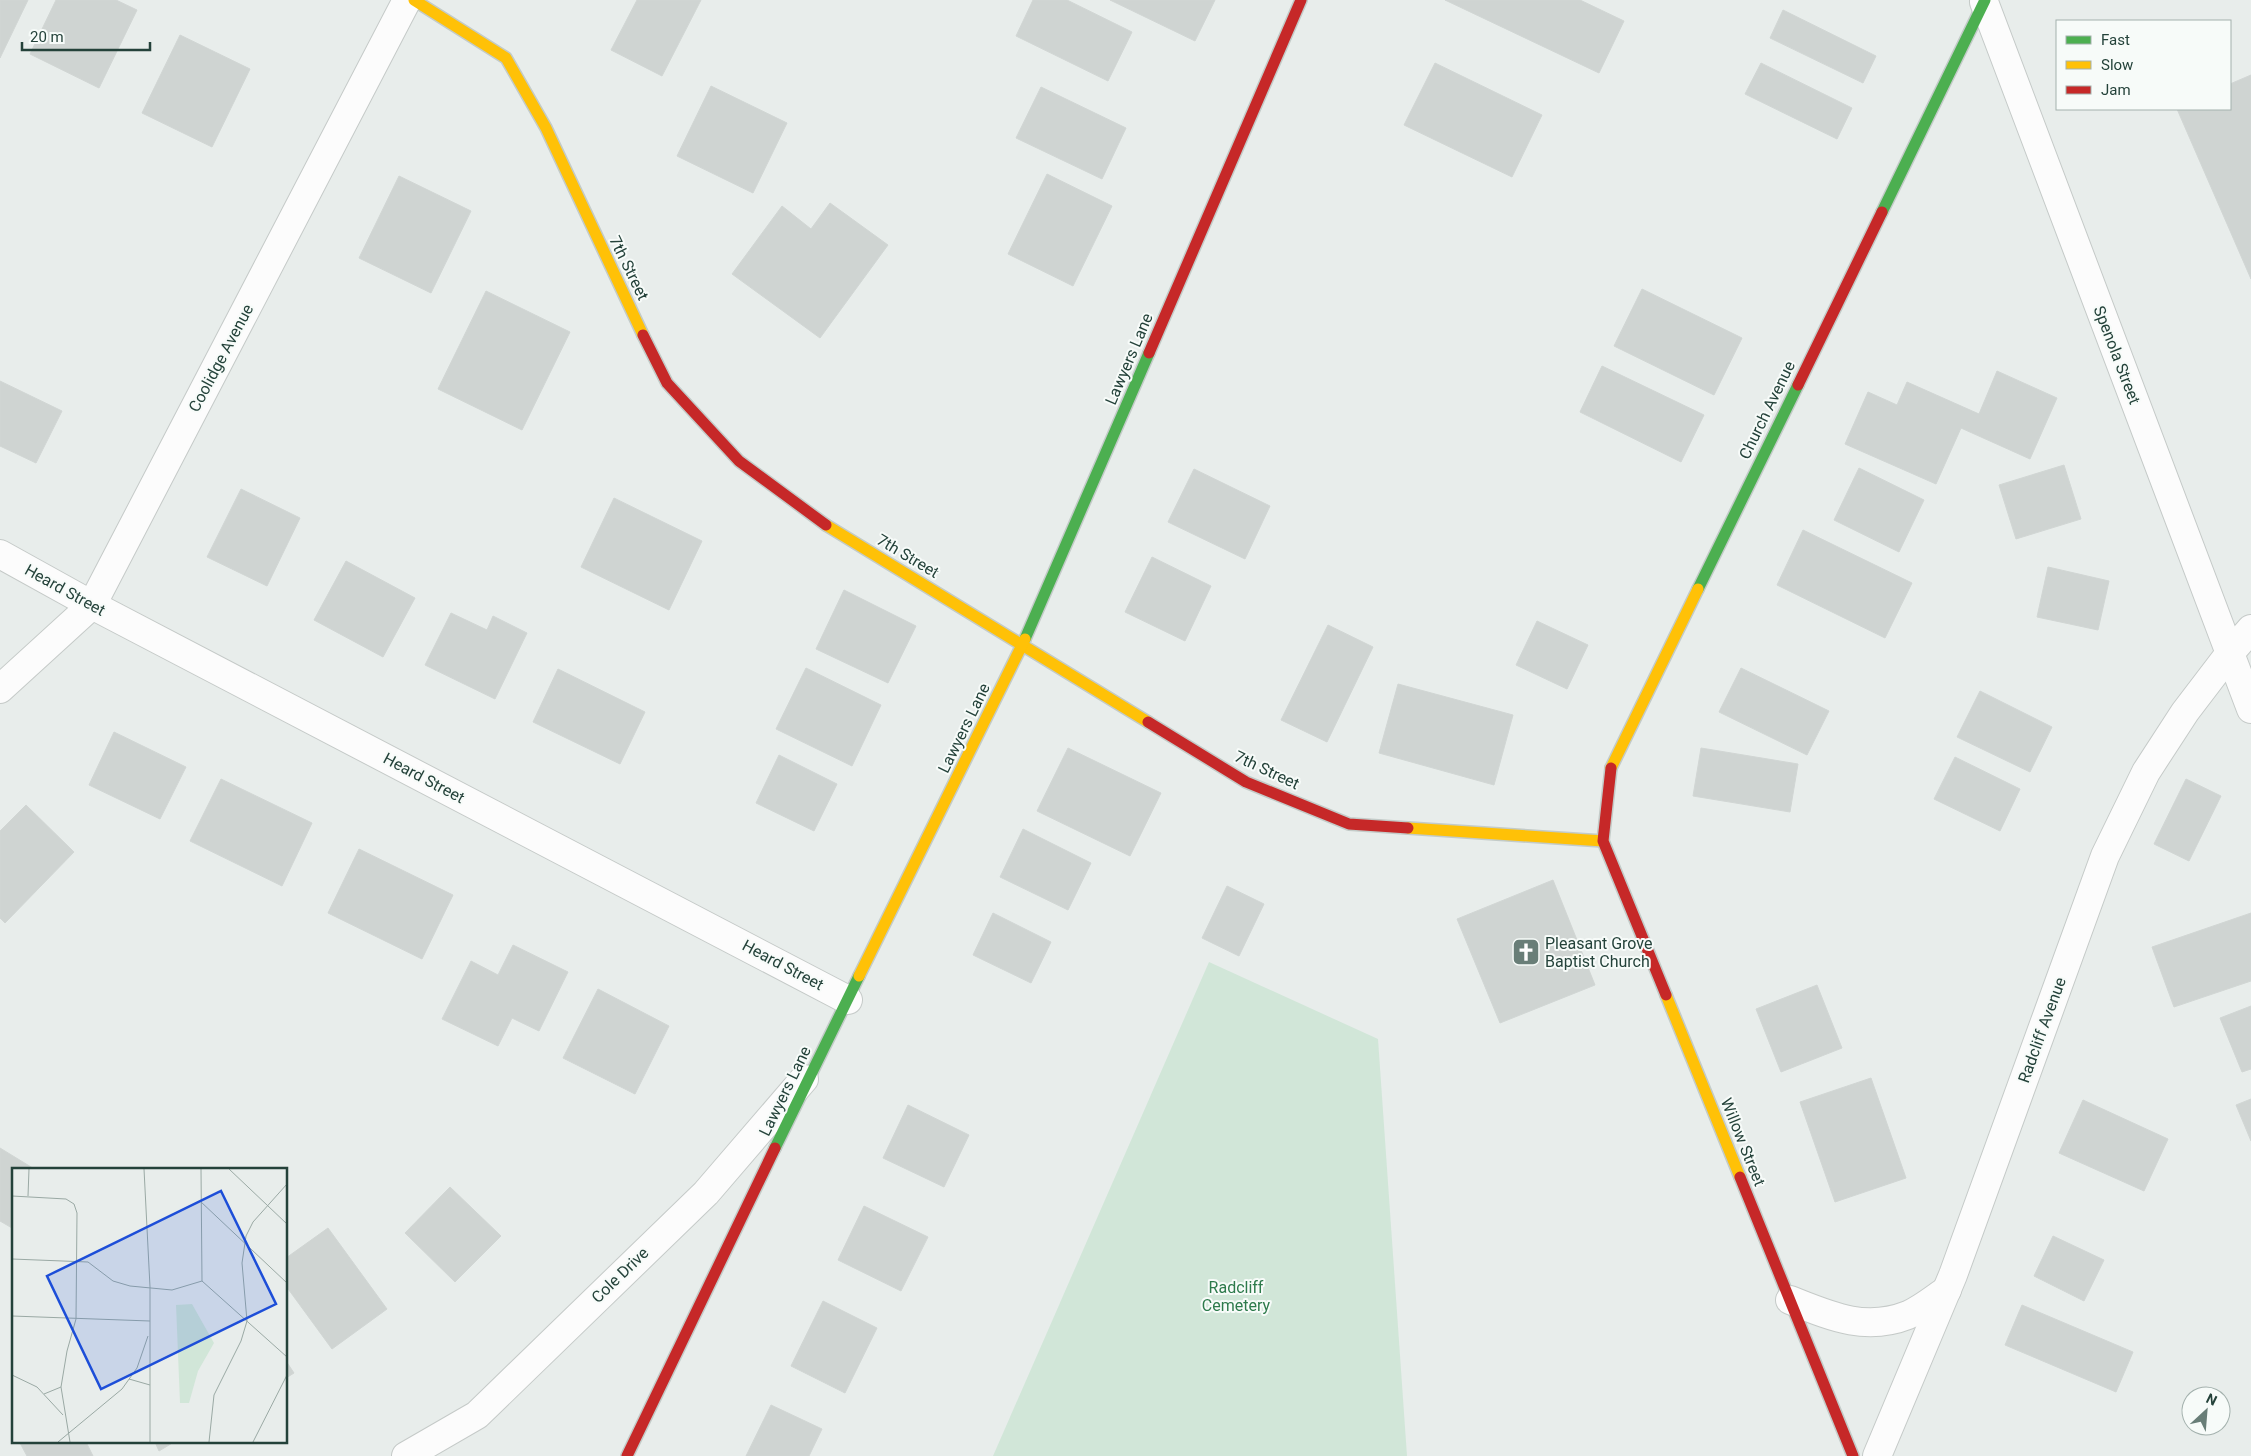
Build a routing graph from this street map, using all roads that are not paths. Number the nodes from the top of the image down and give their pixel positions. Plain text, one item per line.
1 (407, 0) edge
2 (414, 0) edge
3 (1301, 0) edge
4 (1984, 1) edge
5 (0, 554) edge
6 (92, 605) junction
7 (2251, 629) edge
8 (1023, 644) junction
9 (2230, 653) junction
10 (0, 689) edge
11 (2251, 709) edge
12 (1603, 841) junction
13 (848, 1000) junction
14 (813, 1069) junction
15 (1947, 1290) junction
16 (1790, 1300) junction
17 (406, 1456) edge
18 (626, 1456) edge
19 (1853, 1456) edge
20 (1878, 1456) edge

1 - 6 street, Coolidge Avenue
2 - 8 street, 7th Street
3 - 8 street, Lawyers Lane
4 - 9 street, Spenola Street
4 - 12 street, Church Avenue
5 - 6 street, Heard Street
6 - 10 street, Coolidge Avenue
6 - 13 street, Heard Street
7 - 9 street, Radcliff Avenue
8 - 12 street, 7th Street
8 - 13 street, Lawyers Lane
9 - 11 street, Spenola Street
9 - 15 street, Radcliff Avenue
12 - 16 street, Willow Street
13 - 14 street, Lawyers Lane
14 - 17 street, Cole Drive
14 - 18 street, Lawyers Lane
15 - 16 street
15 - 20 street, Radcliff Avenue
16 - 19 street, Willow Street

